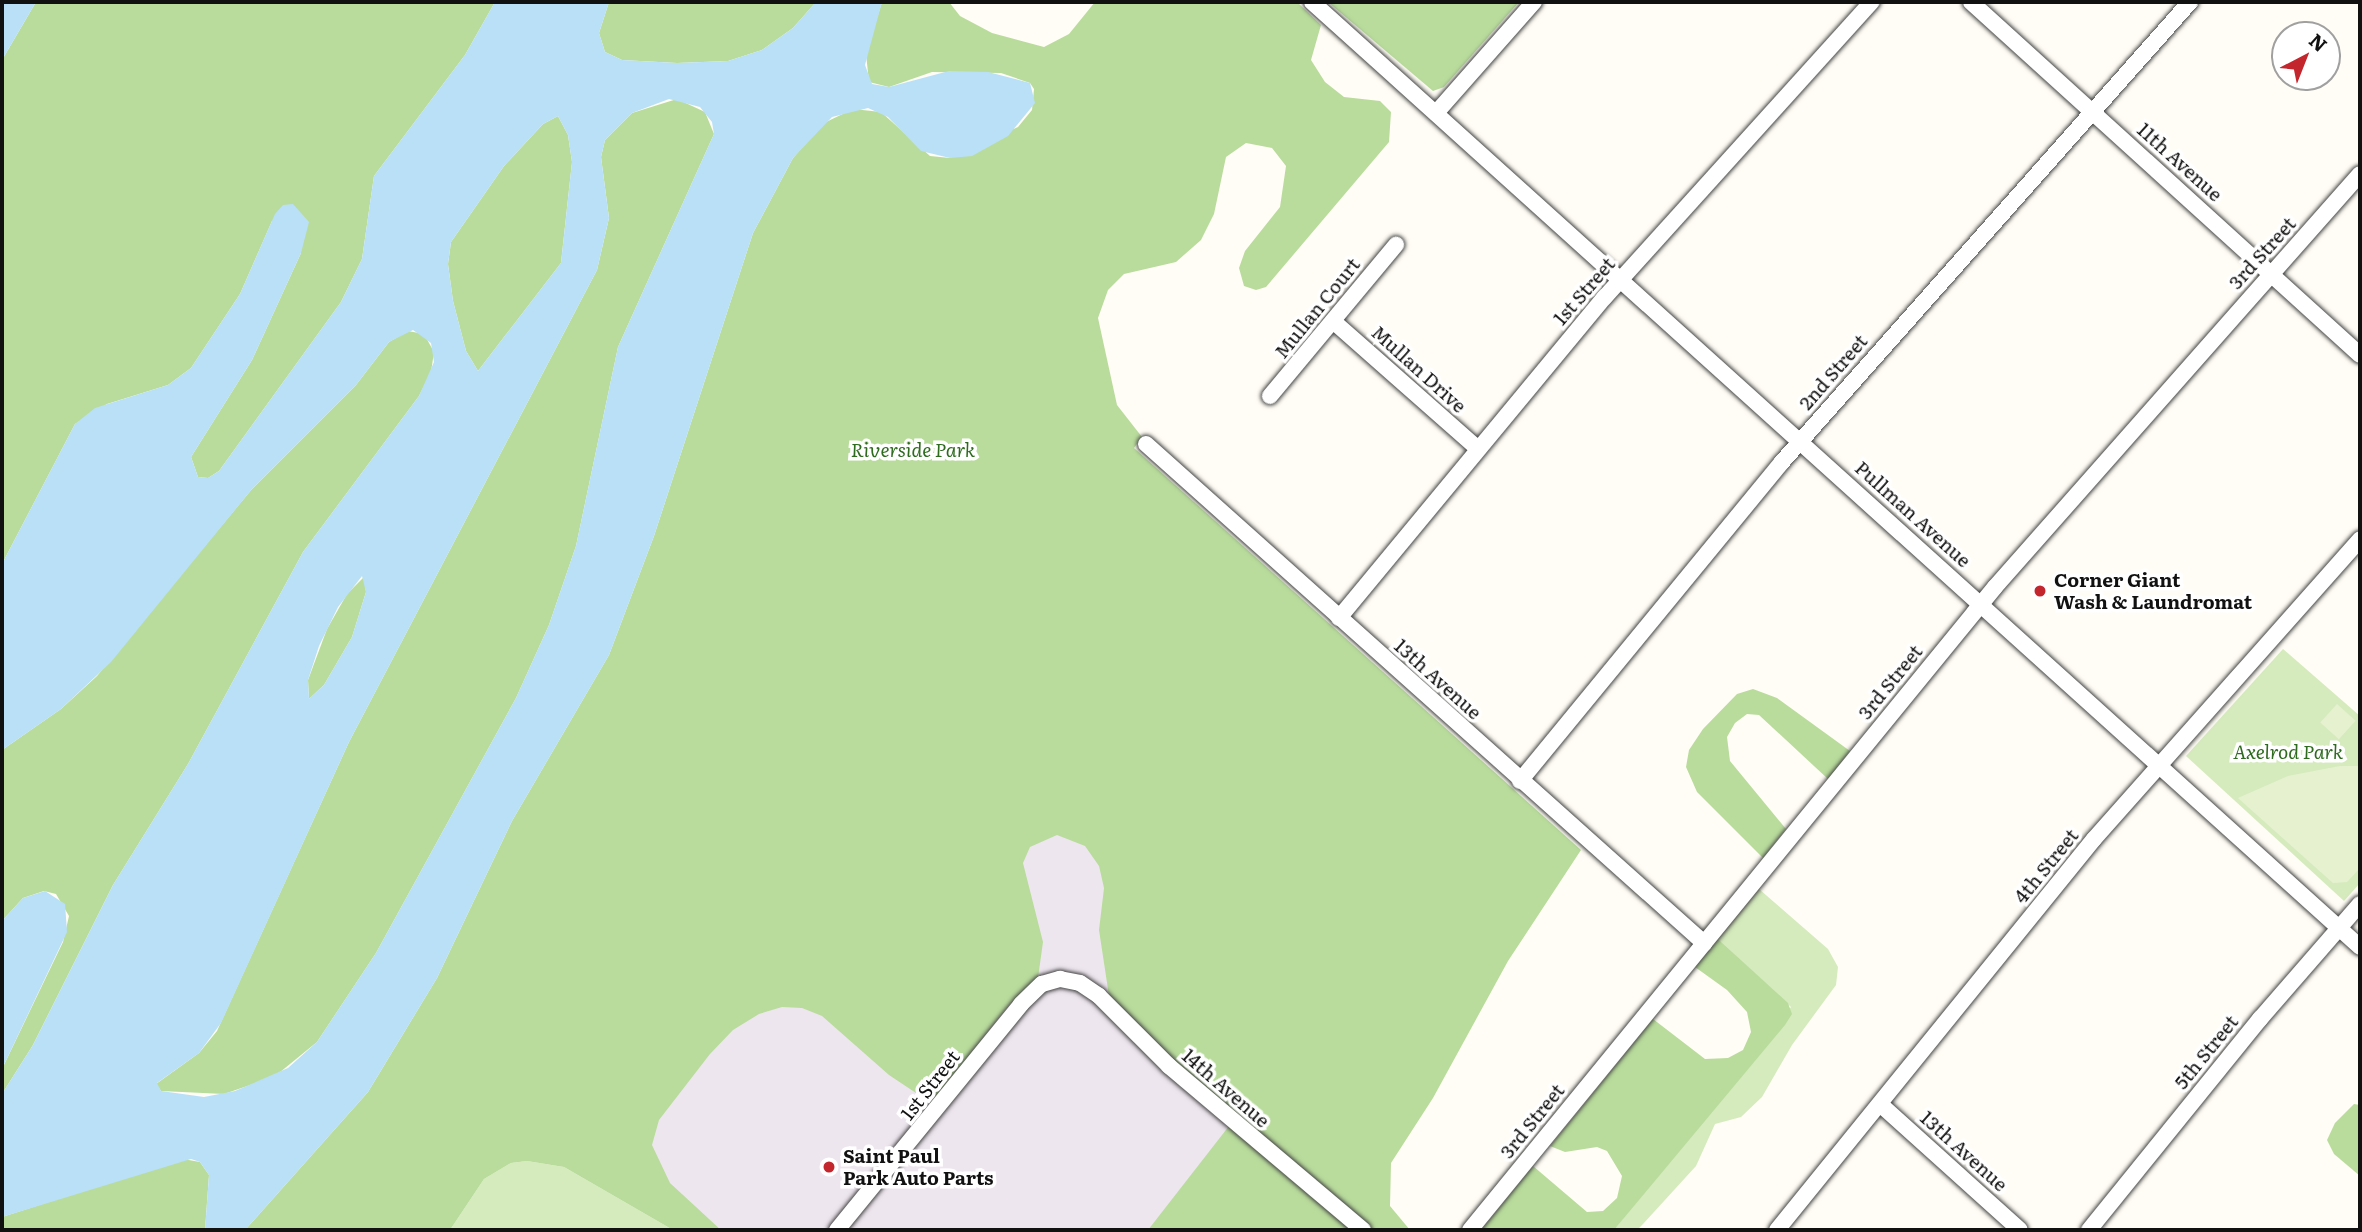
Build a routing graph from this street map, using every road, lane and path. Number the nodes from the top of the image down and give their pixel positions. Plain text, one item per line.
1 (1312, 2) edge
2 (1534, 2) edge
3 (1872, 2) edge
4 (1971, 2) edge
5 (2190, 2) edge
6 (1436, 113) junction
7 (2094, 113) junction
8 (2360, 174) edge
9 (1396, 245) dead end
10 (2272, 273) junction
11 (1621, 279) junction
12 (1333, 321) junction
13 (2360, 355) edge
14 (1270, 396) dead end
15 (1800, 441) junction
16 (1146, 444) dead end
17 (1477, 448) junction
18 (2360, 539) edge
19 (1981, 603) junction
20 (1339, 618) junction
21 (2160, 765) junction
22 (1520, 781) junction
23 (2360, 904) edge
24 (2340, 928) junction
25 (1704, 943) junction
26 (2360, 947) edge
27 (1063, 979) joint
28 (1880, 1104) junction
29 (837, 1230) edge
30 (1363, 1230) edge
31 (1470, 1230) edge
32 (1777, 1230) edge
33 (2020, 1230) edge
34 (2089, 1230) edge

1 - 6 street, Pullman Avenue
2 - 6 street
3 - 11 street, 1st Street
4 - 7 street, 11th Avenue
5 - 7 street, 2nd Street
6 - 11 street, Pullman Avenue
7 - 10 street, 11th Avenue
7 - 15 street, 2nd Street
8 - 10 street, 3rd Street
9 - 12 street, Mullan Court
10 - 13 street, 11th Avenue
10 - 19 street, 3rd Street
11 - 15 street, Pullman Avenue
11 - 17 street, 1st Street
12 - 14 street, Mullan Court
12 - 17 street, Mullan Drive
15 - 19 street, Pullman Avenue
15 - 22 street, 2nd Street
16 - 20 street, 13th Avenue
17 - 20 street, 1st Street
18 - 21 street, 4th Street
19 - 21 street, Pullman Avenue
19 - 25 street, 3rd Street
20 - 22 street, 13th Avenue
21 - 24 street, Pullman Avenue
21 - 28 street, 4th Street
22 - 25 street, 13th Avenue
23 - 24 street, 5th Street
24 - 26 street, Pullman Avenue
24 - 34 street, 5th Street
25 - 31 street, 3rd Street
27 - 29 street, 1st Street
27 - 30 street, 14th Avenue
28 - 32 street, 4th Street
28 - 33 street, 13th Avenue

